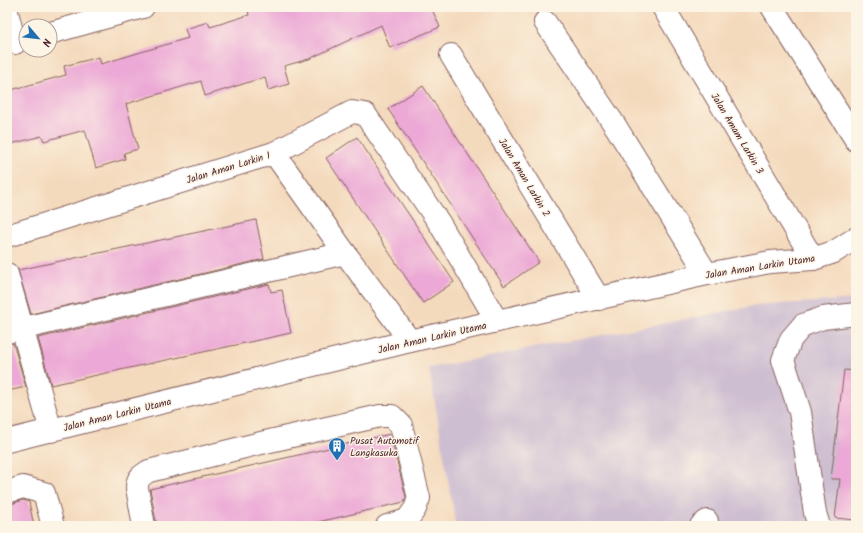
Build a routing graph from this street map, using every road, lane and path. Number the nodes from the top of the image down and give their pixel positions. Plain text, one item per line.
1 (143, 7) edge
2 (662, 7) edge
3 (772, 7) edge
4 (7, 12) edge
5 (545, 22) dead end
6 (58, 31) edge
7 (16, 43) edge
8 (451, 55) dead end
9 (856, 140) edge
10 (274, 153) junction
11 (7, 236) edge
12 (856, 238) edge
13 (345, 253) junction
14 (813, 259) junction
15 (7, 274) edge
16 (707, 274) junction
17 (599, 299) junction
18 (856, 314) edge
19 (497, 321) junction
20 (15, 330) edge
21 (410, 341) junction
22 (51, 431) junction
23 (7, 441) edge
24 (7, 492) edge
25 (53, 526) edge
26 (144, 526) edge
27 (387, 526) edge
28 (819, 526) edge

1 - 6 street
2 - 14 street, Jalan Amam Larkin 3
3 - 9 street
4 - 7 street
5 - 16 street
8 - 17 street, Jalan Aman Larkin 2
10 - 11 street, Jalan Aman Larkin 1
10 - 13 street, Jalan Aman Larkin 1
10 - 19 street
12 - 14 street, Jalan Aman Larkin Utama
13 - 20 street
13 - 21 street, Jalan Aman Larkin 1
14 - 16 street, Jalan Aman Larkin Utama
15 - 20 street
16 - 17 street, Jalan Aman Larkin Utama
17 - 19 street, Jalan Aman Larkin Utama
18 - 28 street
19 - 21 street, Jalan Aman Larkin Utama
20 - 22 street
21 - 22 street, Jalan Aman Larkin Utama
22 - 23 street, Jalan Aman Larkin Utama
24 - 25 street
26 - 27 street

